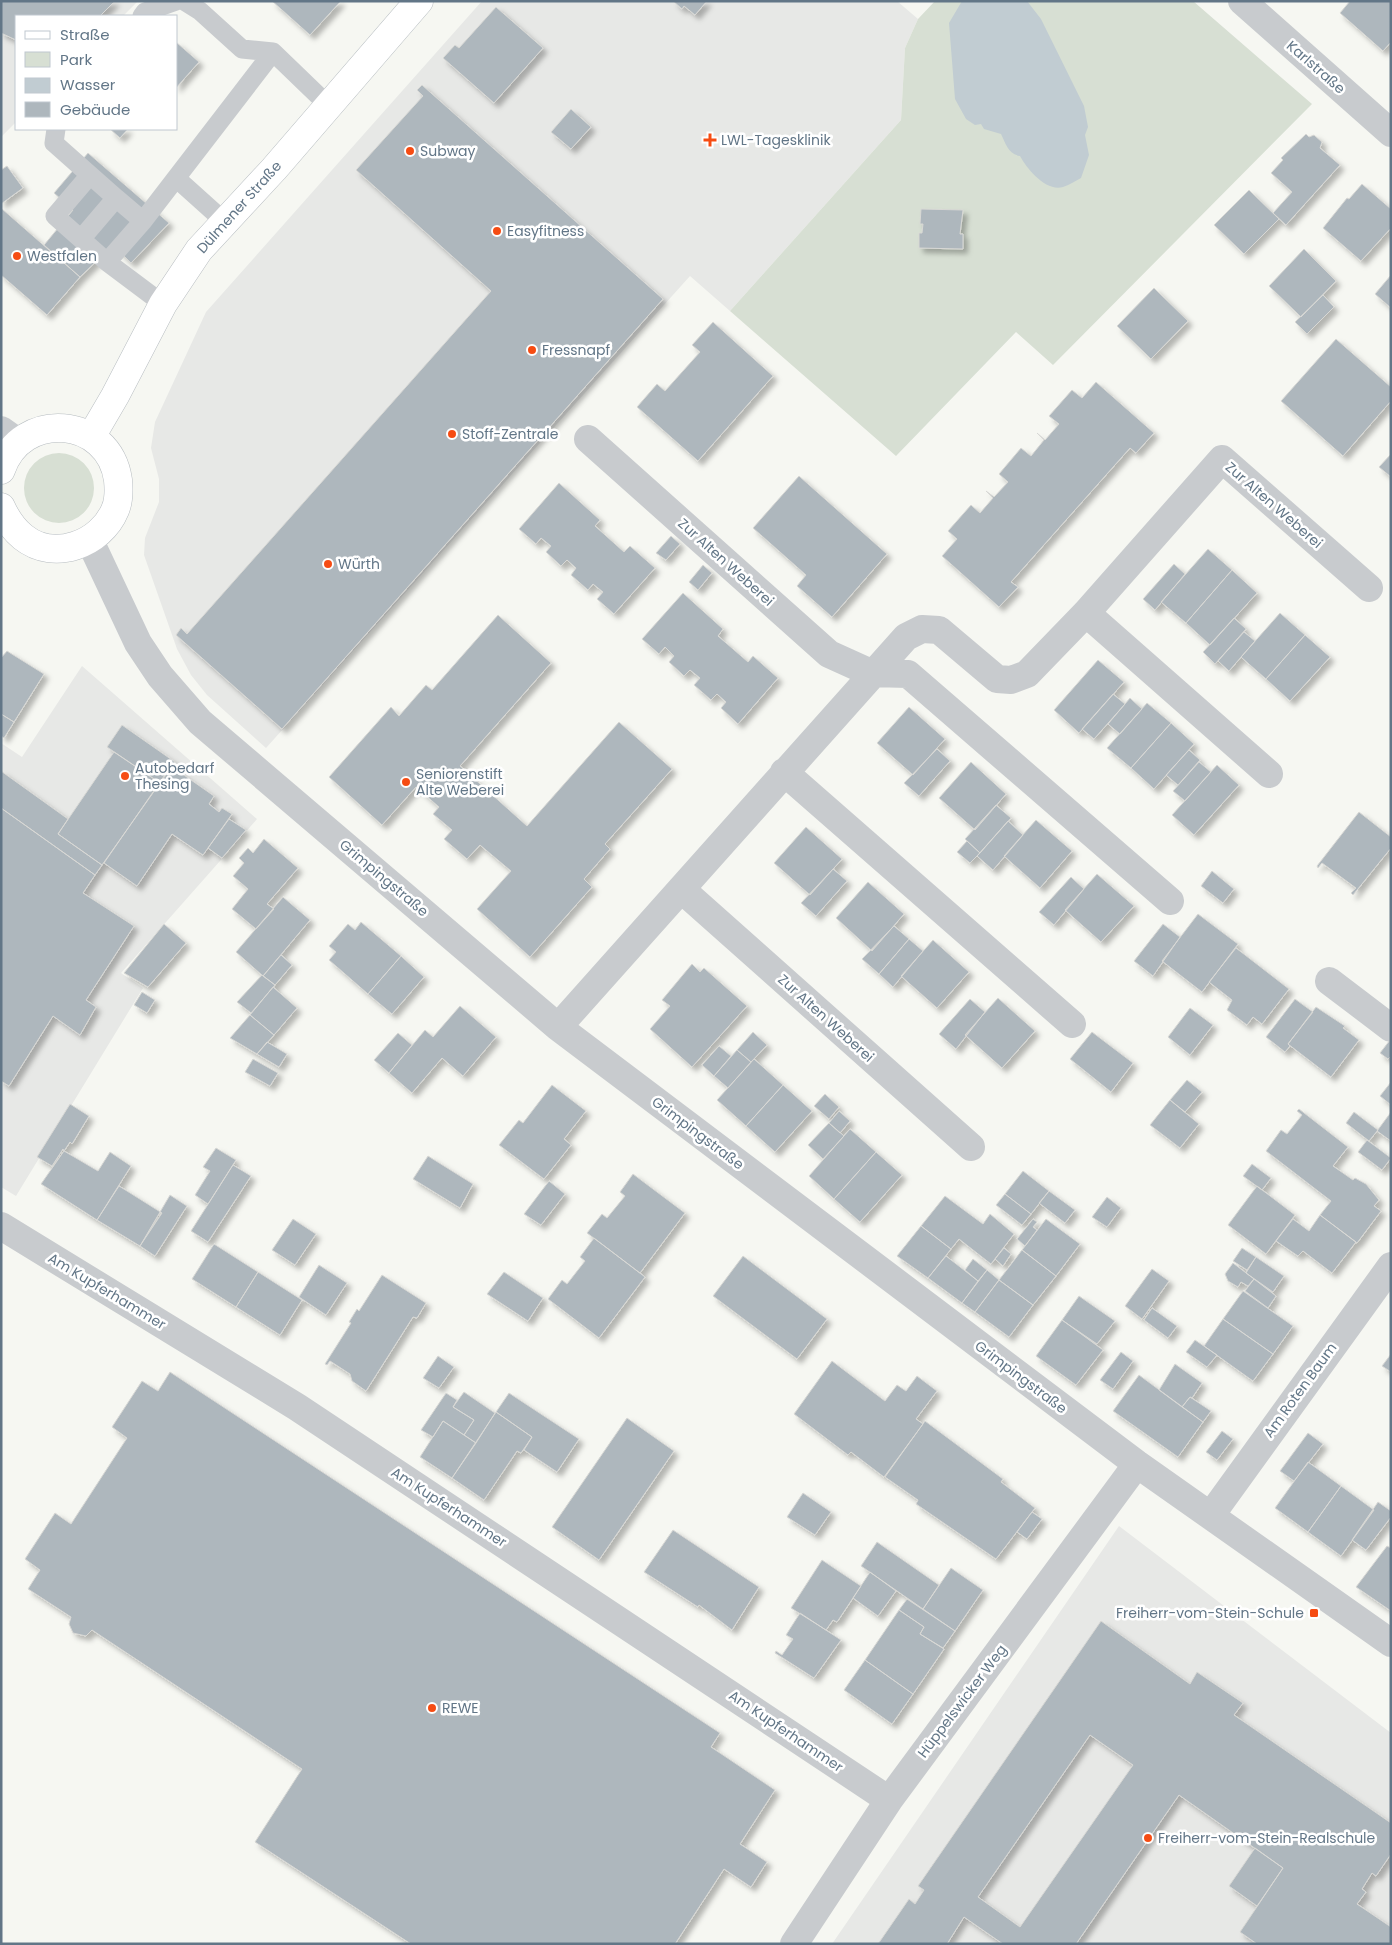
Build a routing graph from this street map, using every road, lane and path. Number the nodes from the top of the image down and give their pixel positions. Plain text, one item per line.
1 (176, 1) edge
2 (184, 1) edge
3 (1242, 1) edge
4 (417, 2) edge
5 (143, 15) edge
6 (273, 52) junction
7 (329, 106) junction
8 (56, 130) edge
9 (1391, 133) edge
10 (90, 175) junction
11 (176, 178) junction
12 (116, 198) junction
13 (143, 221) junction
14 (225, 222) junction
15 (81, 239) junction
16 (107, 262) junction
17 (163, 304) junction
18 (10, 436) edge
19 (91, 437) junction
20 (588, 439) dead end
21 (1, 470) edge
22 (3, 518) edge
23 (90, 541) junction
24 (1369, 588) dead end
25 (1086, 613) junction
26 (871, 673) junction
27 (784, 772) junction
28 (1269, 774) dead end
29 (680, 889) junction
30 (1170, 901) dead end
31 (1330, 981) dead end
32 (1072, 1024) dead end
33 (558, 1027) junction
34 (1391, 1028) edge
35 (971, 1148) dead end
36 (1, 1226) edge
37 (1391, 1266) edge
38 (1137, 1464) junction
39 (1211, 1515) junction
40 (1391, 1643) edge
41 (889, 1800) junction
42 (794, 1944) edge

1 - 5 lane
2 - 6 lane
3 - 9 street, Karlstraße
4 - 7 street, Dülmener Straße
6 - 7 lane
6 - 11 lane
7 - 14 street, Dülmener Straße
8 - 10 lane
10 - 12 lane
10 - 15 lane
11 - 13 lane
11 - 14 lane
12 - 13 lane
12 - 15 lane
13 - 16 lane
14 - 17 street, Dülmener Straße
15 - 16 lane
16 - 17 lane
17 - 19 street, Dülmener Straße
18 - 19 street
18 - 21 street
19 - 23 street
20 - 26 street, Zur Alten Weberei
22 - 23 street
23 - 33 street, Grimpingstraße
24 - 25 street, Zur Alten Weberei
25 - 26 street, Zur Alten Weberei
25 - 28 street
26 - 27 street, Zur Alten Weberei
26 - 30 street, Zur Alten Weberei
27 - 29 street, Zur Alten Weberei
27 - 32 street
29 - 33 street, Zur Alten Weberei
29 - 35 street, Zur Alten Weberei
31 - 34 street
33 - 38 street, Grimpingstraße
36 - 41 street, Am Kupferhammer
37 - 39 street, Am Roten Baum
38 - 39 street, Grimpingstraße
38 - 41 street, Hüppelswicker Weg
39 - 40 street, Grimpingstraße
41 - 42 street, Hüppelswicker Weg

